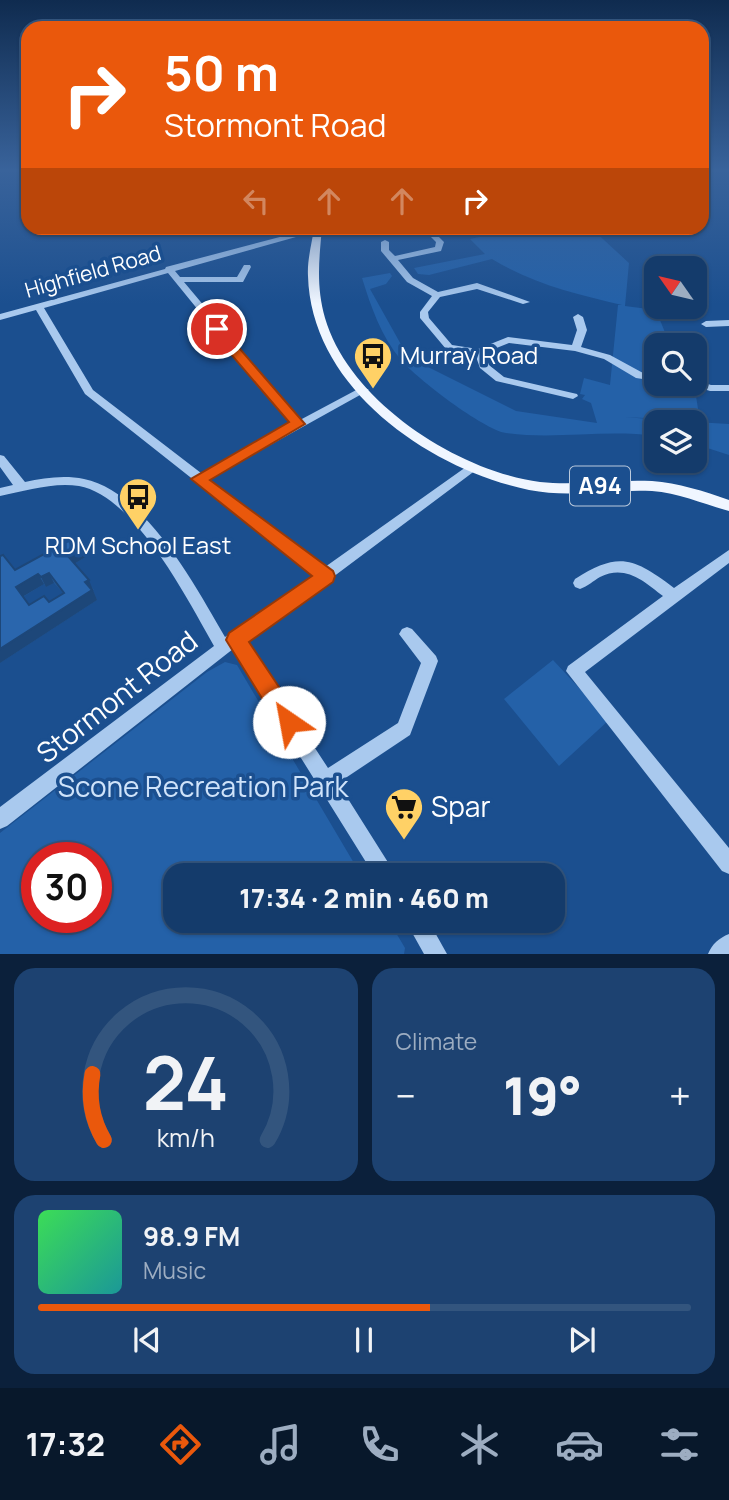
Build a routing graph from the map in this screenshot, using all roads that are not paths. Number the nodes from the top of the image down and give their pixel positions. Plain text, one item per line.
1 (295, 235) edge
2 (316, 235) edge
3 (433, 235) edge
4 (385, 242) dead end
5 (393, 259) junction
6 (247, 267) dead end
7 (169, 269) junction
8 (177, 279) junction
9 (437, 295) junction
10 (526, 302) dead end
11 (38, 305) junction
12 (0, 317) edge
13 (578, 317) dead end
14 (729, 323) edge
15 (706, 324) dead end
16 (576, 348) junction
17 (480, 352) junction
18 (644, 375) edge
19 (707, 386) edge
20 (729, 388) edge
21 (364, 390) junction
22 (573, 396) dead end
23 (298, 424) junction
24 (0, 459) edge
25 (470, 470) junction
26 (199, 479) junction
27 (22, 488) junction
28 (0, 492) edge
29 (729, 506) edge
30 (729, 555) edge
31 (326, 576) junction
32 (580, 583) dead end
33 (674, 597) junction
34 (407, 634) dead end
35 (229, 644) junction
36 (574, 671) joint
37 (325, 780) junction
38 (0, 820) edge
39 (378, 863) edge
40 (729, 864) edge
41 (423, 933) edge
42 (729, 945) edge
43 (436, 954) edge
44 (719, 954) edge

1 - 7 street, Highfield Road
2 - 21 main road, A94
3 - 5 street
4 - 5 street
5 - 9 street
6 - 8 street
7 - 8 street
7 - 11 street, Highfield Road
8 - 23 street
9 - 10 street
9 - 17 street
11 - 12 street, Highfield Road
11 - 26 street
13 - 16 street
14 - 15 street
16 - 17 street
16 - 18 street
17 - 22 street
19 - 20 street
21 - 23 street
21 - 25 main road, A94
23 - 26 street
24 - 27 street
25 - 29 main road, A94
25 - 31 street, Stormont Road
26 - 31 street
27 - 28 street
27 - 35 street
30 - 33 street
31 - 35 street, Stormont Road
32 - 33 street
33 - 36 street
34 - 37 street
35 - 37 street
35 - 38 street, Stormont Road
36 - 40 street
37 - 39 street
41 - 43 street
42 - 44 street

